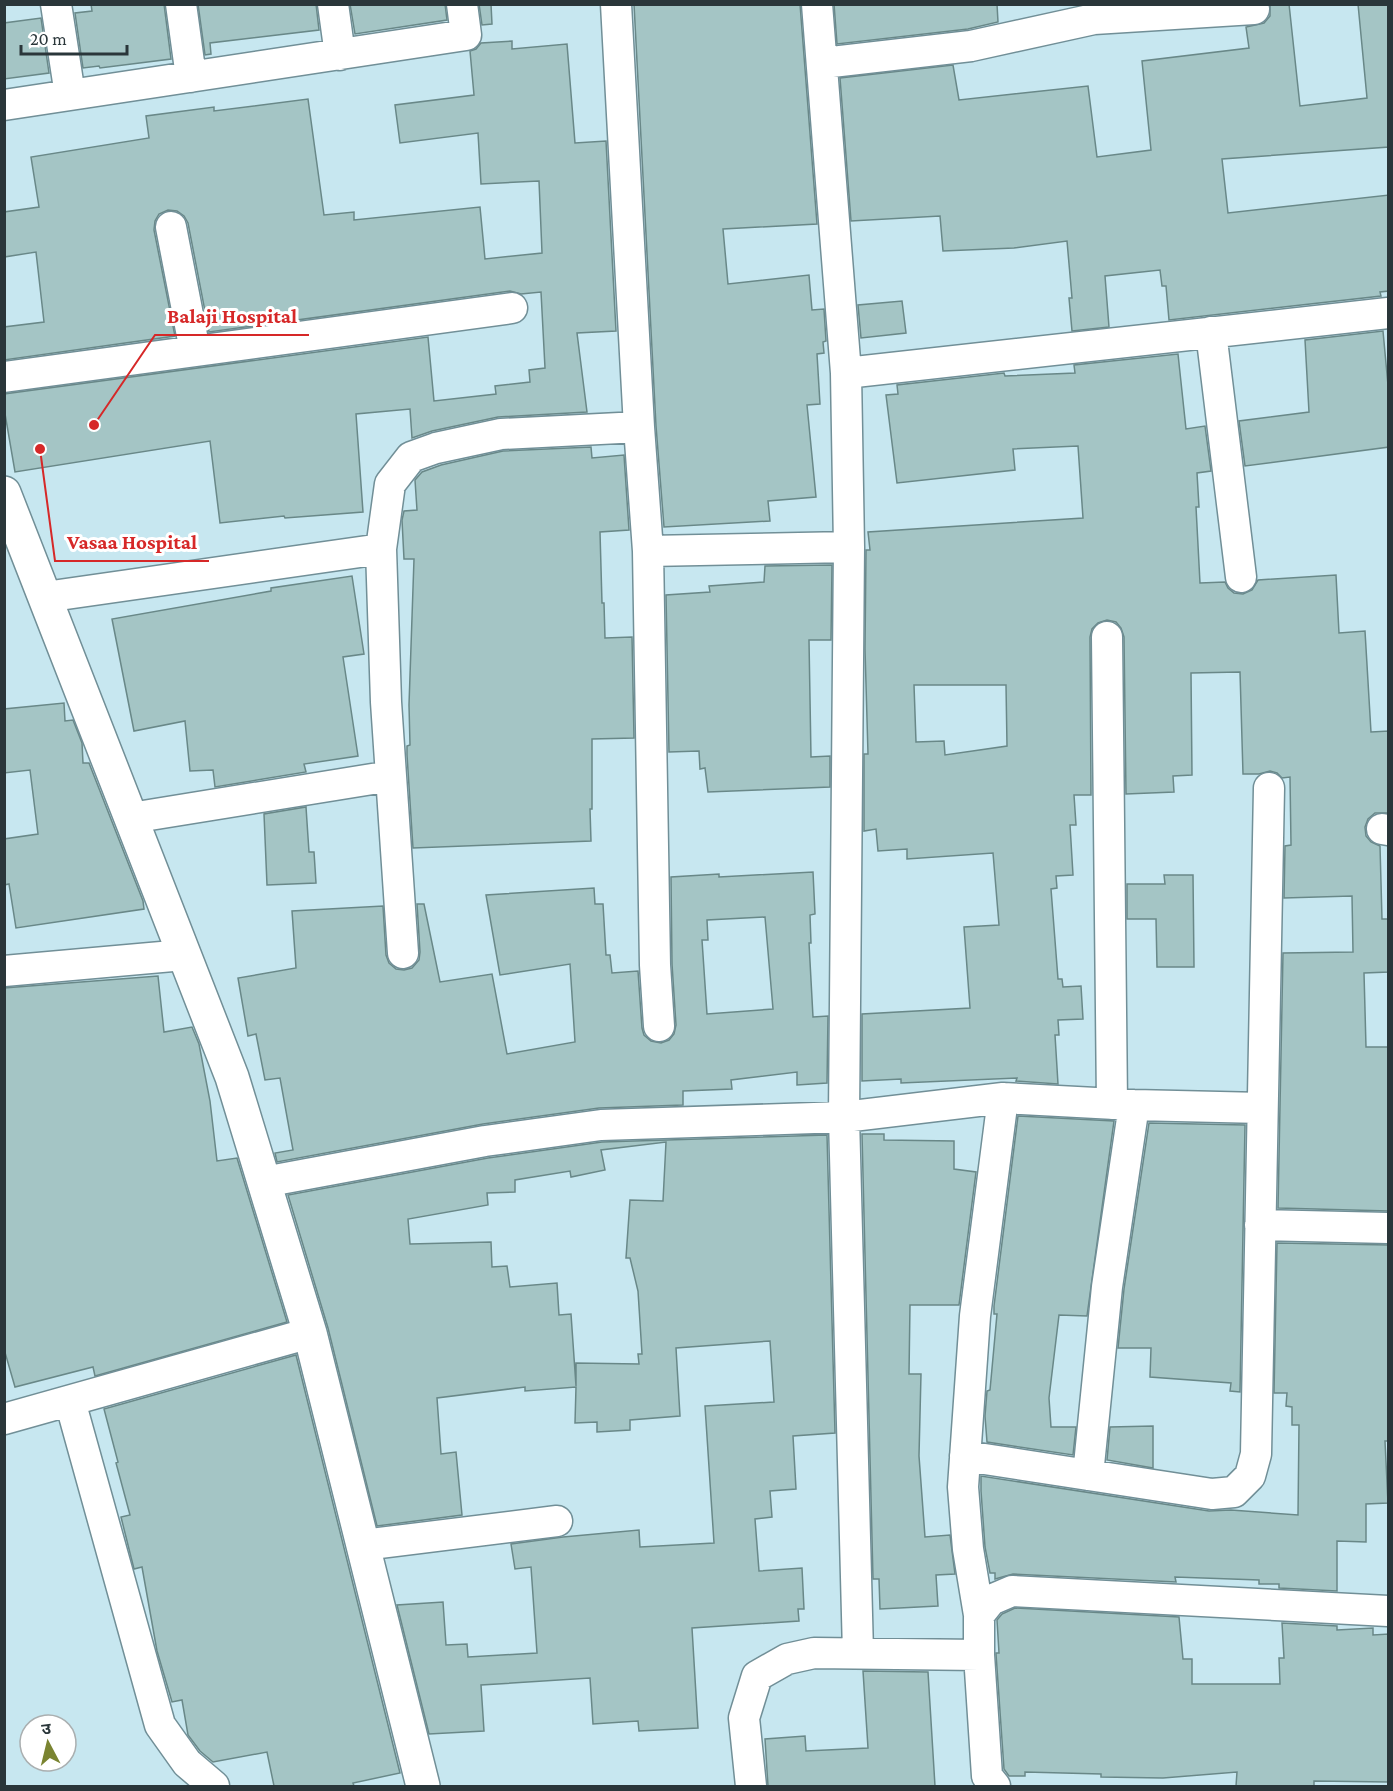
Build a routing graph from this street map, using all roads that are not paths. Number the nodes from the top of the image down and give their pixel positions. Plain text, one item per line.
1 (56, 4) edge
2 (181, 4) edge
3 (333, 4) edge
4 (462, 4) edge
5 (616, 4) edge
6 (817, 4) edge
7 (1254, 9) dead end
8 (340, 54) junction
9 (823, 63) junction
10 (191, 77) junction
11 (70, 95) junction
12 (4, 105) edge
13 (171, 227) dead end
14 (512, 308) dead end
15 (1389, 313) edge
16 (1210, 332) junction
17 (195, 351) junction
18 (846, 373) junction
19 (4, 377) edge
20 (639, 427) junction
21 (4, 493) edge
22 (849, 547) junction
23 (381, 549) junction
24 (648, 551) junction
25 (1241, 577) dead end
26 (45, 597) junction
27 (1107, 637) dead end
28 (391, 776) junction
29 (1269, 788) dead end
30 (131, 818) junction
31 (403, 953) dead end
32 (184, 955) junction
33 (4, 971) edge
34 (660, 1026) dead end
35 (1004, 1098) junction
36 (1123, 1104) junction
37 (1262, 1108) junction
38 (844, 1117) junction
39 (264, 1182) junction
40 (1260, 1225) junction
41 (1389, 1228) edge
42 (310, 1333) junction
43 (70, 1401) junction
44 (4, 1419) edge
45 (965, 1456) junction
46 (1088, 1475) junction
47 (557, 1521) dead end
48 (363, 1545) junction
49 (1389, 1611) edge
50 (979, 1616) junction
51 (858, 1653) junction
52 (979, 1654) junction
53 (214, 1786) edge
54 (423, 1786) edge
55 (751, 1786) edge
56 (995, 1786) edge

1 - 11 street
2 - 10 street
3 - 8 street
4 - 8 street
5 - 20 street
6 - 9 street
7 - 9 street
8 - 10 street
9 - 18 street
10 - 11 street
11 - 12 street
13 - 17 street
14 - 17 street
15 - 16 street
16 - 18 street
16 - 25 street
17 - 19 street
18 - 22 street
20 - 23 street
20 - 24 street
21 - 26 street
22 - 24 street
22 - 38 street
23 - 26 street
23 - 28 street
24 - 34 street
26 - 30 street
27 - 36 street
28 - 30 street
28 - 31 street
29 - 37 street
30 - 32 street
32 - 33 street
32 - 39 street
35 - 36 street
35 - 38 street
35 - 45 street
36 - 37 street
36 - 46 street
37 - 40 street
38 - 39 street
38 - 51 street
39 - 42 street
40 - 41 street
40 - 46 street
42 - 43 street
42 - 48 street
43 - 44 street
43 - 53 street
45 - 46 street
45 - 50 street
47 - 48 street
48 - 54 street
49 - 50 street
50 - 52 street
51 - 52 street
51 - 55 street
52 - 56 street

